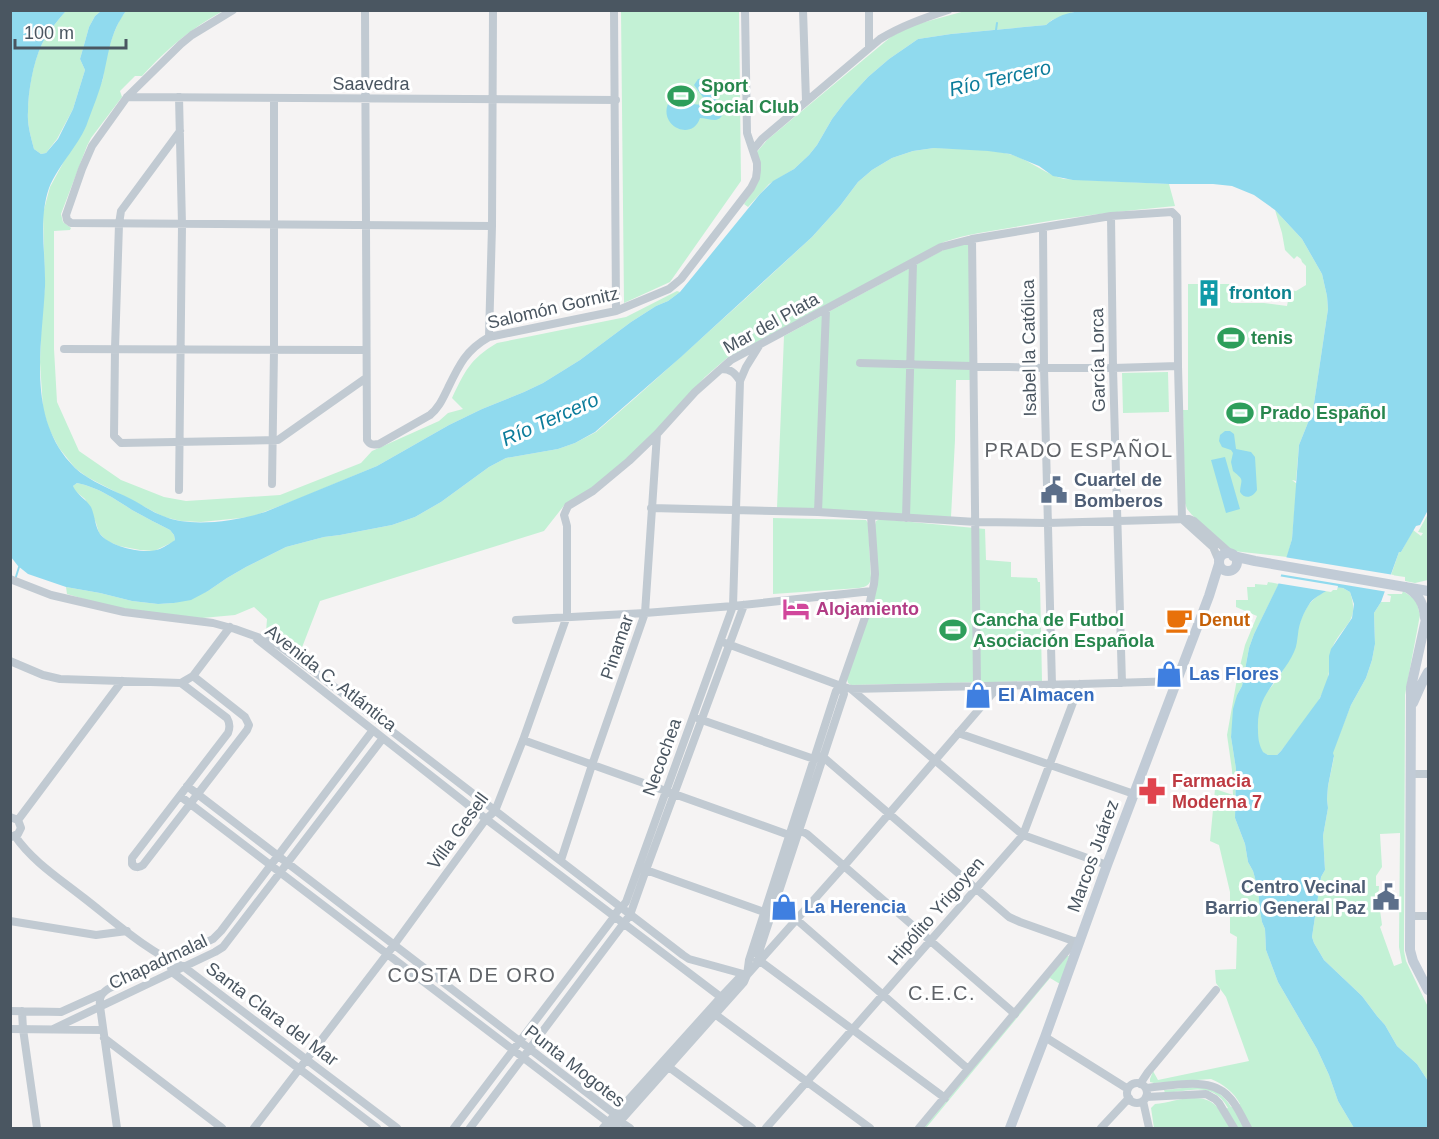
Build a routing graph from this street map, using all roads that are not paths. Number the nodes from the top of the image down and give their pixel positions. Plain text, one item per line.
1 (233, 10) edge
2 (365, 10) edge
3 (493, 10) edge
4 (614, 10) edge
5 (745, 10) edge
6 (803, 10) edge
7 (869, 10) edge
8 (948, 10) edge
9 (868, 48) junction
10 (178, 97) junction
11 (127, 98) junction
12 (274, 99) junction
13 (366, 99) junction
14 (492, 100) junction
15 (616, 100) junction
16 (806, 101) junction
17 (180, 131) junction
18 (753, 150) junction
19 (1111, 216) junction
20 (119, 224) junction
21 (274, 224) junction
22 (367, 224) junction
23 (182, 225) junction
24 (492, 226) junction
25 (1043, 228) junction
26 (972, 238) junction
27 (913, 263) junction
28 (826, 310) junction
29 (616, 311) junction
30 (489, 337) junction
31 (760, 344) junction
32 (64, 349) dead end
33 (115, 349) junction
34 (180, 350) junction
35 (274, 350) junction
36 (366, 350) junction
37 (860, 363) dead end
38 (910, 364) junction
39 (1178, 366) junction
40 (974, 367) junction
41 (1044, 368) junction
42 (1113, 368) junction
43 (721, 369) junction
44 (366, 378) junction
45 (740, 381) junction
46 (657, 434) junction
47 (273, 441) junction
48 (179, 442) junction
49 (272, 484) dead end
50 (179, 490) dead end
51 (571, 503) joint
52 (651, 508) junction
53 (736, 510) junction
54 (818, 512) junction
55 (871, 516) junction
56 (906, 518) junction
57 (1182, 519) junction
58 (1117, 521) junction
59 (976, 522) junction
60 (1047, 523) junction
61 (1232, 555) junction
62 (1255, 561) junction
63 (1219, 563) junction
64 (1233, 570) junction
65 (10, 579) edge
66 (1428, 585) edge
67 (1403, 586) junction
68 (872, 591) junction
69 (1428, 591) edge
70 (1209, 596) junction
71 (744, 605) junction
72 (733, 606) junction
73 (645, 613) junction
74 (567, 616) junction
75 (516, 620) dead end
76 (1428, 620) edge
77 (230, 627) junction
78 (251, 634) junction
79 (720, 641) junction
80 (729, 644) junction
81 (10, 661) edge
82 (1428, 672) edge
83 (193, 676) junction
84 (122, 681) junction
85 (1178, 681) junction
86 (181, 683) junction
87 (1122, 683) junction
88 (1080, 684) junction
89 (1052, 685) junction
90 (841, 686) junction
91 (977, 686) junction
92 (999, 686) junction
93 (852, 689) junction
94 (1411, 708) junction
95 (693, 716) junction
96 (702, 720) junction
97 (373, 730) junction
98 (958, 733) junction
99 (383, 738) junction
100 (523, 740) junction
101 (818, 758) junction
102 (935, 760) junction
103 (1050, 764) junction
104 (592, 765) junction
105 (1410, 774) junction
106 (1428, 774) edge
107 (187, 786) junction
108 (666, 791) junction
109 (197, 794) junction
110 (674, 794) junction
111 (1134, 794) junction
112 (180, 796) junction
113 (190, 803) junction
114 (495, 811) junction
115 (889, 814) junction
116 (14, 819) edge
117 (486, 819) junction
118 (801, 831) junction
119 (789, 835) junction
120 (1023, 835) junction
121 (13, 836) edge
122 (278, 856) junction
123 (561, 860) junction
124 (288, 863) junction
125 (271, 866) junction
126 (844, 866) junction
127 (1107, 866) junction
128 (646, 870) junction
129 (280, 873) junction
130 (975, 888) junction
131 (621, 908) junction
132 (764, 912) junction
133 (630, 915) junction
134 (1411, 916) junction
135 (1428, 916) edge
136 (614, 917) junction
137 (797, 920) junction
138 (10, 921) edge
139 (624, 925) junction
140 (127, 932) junction
141 (930, 940) junction
142 (1077, 942) junction
143 (394, 945) junction
144 (387, 954) junction
145 (749, 960) junction
146 (169, 961) junction
147 (760, 961) junction
148 (184, 967) junction
149 (172, 972) junction
150 (747, 975) junction
151 (1216, 990) dead end
152 (1428, 990) edge
153 (101, 994) junction
154 (883, 995) junction
155 (723, 999) junction
156 (100, 1006) junction
157 (10, 1011) edge
158 (22, 1011) junction
159 (712, 1012) junction
160 (1015, 1014) junction
161 (10, 1029) edge
162 (23, 1029) junction
163 (53, 1029) junction
164 (853, 1029) junction
165 (104, 1034) junction
166 (1045, 1037) junction
167 (519, 1042) junction
168 (530, 1049) junction
169 (513, 1050) junction
170 (523, 1058) junction
171 (306, 1060) junction
172 (666, 1065) junction
173 (299, 1069) junction
174 (968, 1069) junction
175 (807, 1082) junction
176 (1143, 1086) junction
177 (1128, 1089) junction
178 (945, 1098) junction
179 (1129, 1098) junction
180 (1144, 1099) junction
181 (619, 1118) junction
182 (1013, 1126) edge
183 (609, 1127) edge
184 (37, 1128) edge
185 (117, 1128) edge
186 (222, 1128) edge
187 (254, 1128) edge
188 (377, 1128) edge
189 (397, 1128) edge
190 (454, 1128) edge
191 (470, 1128) edge
192 (630, 1128) edge
193 (752, 1128) edge
194 (766, 1128) edge
195 (870, 1128) edge
196 (919, 1128) edge
197 (1101, 1128) edge
198 (1149, 1128) edge
199 (1234, 1128) edge
200 (1248, 1128) edge

1 - 11 street
2 - 13 street
3 - 14 street
4 - 15 street
5 - 18 street, Salomón Gornitz
6 - 16 street
7 - 9 street
8 - 9 street
9 - 16 street
10 - 11 street, Saavedra
10 - 12 street, Saavedra
10 - 17 street
11 - 20 street
12 - 13 street, Saavedra
12 - 21 street
13 - 14 street, Saavedra
13 - 22 street
14 - 15 street, Saavedra
14 - 24 street
15 - 29 street
16 - 18 street
17 - 20 street
17 - 23 street
18 - 29 street, Salomón Gornitz
19 - 25 street, Mar del Plata
19 - 39 street, Mar del Plata
19 - 42 street, García Lorca
20 - 23 street
20 - 33 street
21 - 22 street
21 - 23 street
21 - 35 street
22 - 24 street
22 - 36 street
23 - 34 street
24 - 30 street
25 - 26 street, Mar del Plata
25 - 41 street, Isabel la Católica
26 - 27 street, Mar del Plata
26 - 40 street
27 - 28 street, Mar del Plata
27 - 38 street
28 - 31 street, Mar del Plata
28 - 54 street
29 - 30 street, Salomón Gornitz
30 - 44 street, Salomón Gornitz
31 - 43 street, Mar del Plata
31 - 45 street, Necochea
32 - 33 street
33 - 34 street
33 - 48 street
34 - 35 street
34 - 48 street
35 - 36 street
35 - 47 street
36 - 44 street
37 - 38 street
38 - 40 street
38 - 56 street
39 - 42 street
39 - 57 street
40 - 41 street
40 - 59 street
41 - 42 street
41 - 60 street, Isabel la Católica
42 - 58 street, García Lorca
43 - 45 street
43 - 46 street, Mar del Plata
44 - 47 street
45 - 53 street, Necochea
46 - 51 street, Mar del Plata
46 - 52 street, Pinamar
47 - 48 street
47 - 49 street
48 - 50 street
51 - 74 street, Villa Gesell
52 - 53 street
52 - 73 street, Pinamar
53 - 54 street
53 - 72 street, Necochea
54 - 55 street
55 - 56 street
55 - 68 street
56 - 59 street
57 - 58 street
57 - 61 street
57 - 63 street
58 - 60 street
58 - 87 street, García Lorca
59 - 60 street
59 - 91 street
60 - 89 street, Isabel la Católica
61 - 62 main road
61 - 63 main road
61 - 64 main road
62 - 64 main road
62 - 67 main road
63 - 64 main road
63 - 70 main road, Marcos Juárez
64 - 70 main road, Marcos Juárez
65 - 77 street
66 - 67 main road
67 - 69 main road
67 - 76 main road
68 - 71 street
68 - 90 street
70 - 85 main road, Marcos Juárez
71 - 72 street
71 - 80 street, Necochea
72 - 73 street
72 - 79 street, Necochea
73 - 74 street
73 - 104 street, Pinamar
74 - 75 street
74 - 100 street, Villa Gesell
76 - 94 main road
77 - 78 street
77 - 83 street
78 - 97 street, Avenida C. Atlántica
78 - 114 street, Avenida C. Atlántica
79 - 80 street
79 - 95 street, Necochea
80 - 90 street
80 - 96 street, Necochea
81 - 84 street
82 - 94 main road
83 - 86 street
83 - 109 street
84 - 86 street
84 - 116 street
85 - 87 street
85 - 111 main road, Marcos Juárez
86 - 107 street
87 - 88 street
88 - 89 street
88 - 103 street, Hipólito Yrigoyen
89 - 92 street
90 - 93 street
90 - 101 street
91 - 92 street
91 - 93 street
92 - 98 street
93 - 102 street
94 - 105 main road
95 - 96 street
95 - 108 street, Necochea
96 - 101 street
96 - 110 street, Necochea
97 - 99 street, Avenida C. Atlántica
97 - 122 street, Chapadmalal
98 - 102 street
98 - 103 street
99 - 117 street, Avenida C. Atlántica
99 - 124 street, Chapadmalal
100 - 104 street
100 - 114 street, Villa Gesell
101 - 115 street
101 - 118 street
101 - 119 street
102 - 115 street
102 - 120 street
103 - 111 street
103 - 120 street, Hipólito Yrigoyen
104 - 108 street
104 - 123 street, Pinamar
105 - 106 street
105 - 134 main road
107 - 109 street, Punta Mogotes
107 - 112 street
108 - 110 street
108 - 131 street, Necochea
109 - 113 street
109 - 122 street, Punta Mogotes
110 - 119 street
110 - 128 street, Necochea
111 - 127 main road, Marcos Juárez
112 - 113 street, Punta Mogotes
112 - 113 street
113 - 125 street, Punta Mogotes
114 - 117 street, Villa Gesell
114 - 123 street, Avenida C. Atlántica
115 - 126 street
115 - 130 street
116 - 121 street
117 - 136 street, Avenida C. Atlántica
117 - 143 street, Villa Gesell
118 - 119 street
118 - 126 street
118 - 147 street
119 - 132 street
120 - 127 street
120 - 130 street, Hipólito Yrigoyen
121 - 140 street, Santa Clara del Mar
122 - 124 street, Punta Mogotes
122 - 125 street, Chapadmalal
123 - 131 street, Avenida C. Atlántica
124 - 129 street, Chapadmalal
124 - 143 street, Punta Mogotes
125 - 129 street, Punta Mogotes
125 - 146 street, Chapadmalal
126 - 137 street
126 - 141 street
127 - 142 main road, Marcos Juárez
128 - 132 street
128 - 133 street, Necochea
129 - 144 street, Punta Mogotes
129 - 148 street, Chapadmalal
130 - 141 street, Hipólito Yrigoyen
130 - 142 street
131 - 133 street, Avenida C. Atlántica
131 - 136 street, Necochea
132 - 145 street
133 - 139 street, Necochea
133 - 150 street, Avenida C. Atlántica
134 - 135 street
134 - 152 main road
136 - 139 street, Avenida C. Atlántica
136 - 167 street, Necochea
137 - 147 street
137 - 154 street
138 - 140 street
139 - 155 street, Avenida C. Atlántica
139 - 168 street, Necochea
140 - 146 street, Santa Clara del Mar
141 - 154 street, Hipólito Yrigoyen
141 - 160 street
142 - 160 street
142 - 166 main road, Marcos Juárez
143 - 144 street, Villa Gesell
143 - 167 street, Punta Mogotes
144 - 169 street, Punta Mogotes
144 - 171 street, Villa Gesell
145 - 147 street
145 - 150 street
146 - 148 street, Santa Clara del Mar
146 - 149 street
146 - 153 street, Chapadmalal
147 - 150 street
147 - 164 street
148 - 149 street, Chapadmalal
148 - 171 street, Santa Clara del Mar
149 - 156 street, Chapadmalal
149 - 173 street, Santa Clara del Mar
150 - 155 street
151 - 176 street
153 - 156 street, Chapadmalal
153 - 158 street
154 - 164 street, Hipólito Yrigoyen
154 - 174 street
155 - 159 street
156 - 163 street
156 - 165 street
157 - 158 street
158 - 162 street
159 - 172 street
159 - 175 street
160 - 174 street
161 - 162 street
162 - 163 street
162 - 184 street
163 - 165 street
164 - 175 street, Hipólito Yrigoyen
164 - 178 street
165 - 185 street
165 - 186 street
166 - 177 street
166 - 182 main road, Marcos Juárez
167 - 168 street, Punta Mogotes
167 - 169 street, Necochea
168 - 170 street, Necochea
168 - 181 street, Punta Mogotes
169 - 170 street, Punta Mogotes
169 - 190 street, Necochea
170 - 183 street, Punta Mogotes
170 - 191 street, Necochea
171 - 173 street, Villa Gesell
171 - 189 street, Santa Clara del Mar
172 - 181 street
172 - 193 street
173 - 187 street, Villa Gesell
173 - 188 street, Santa Clara del Mar
174 - 178 street
175 - 194 street, Hipólito Yrigoyen
175 - 195 street
176 - 177 street
176 - 180 street
176 - 200 street
177 - 179 street
178 - 196 street
179 - 180 street
179 - 197 street
180 - 198 street
180 - 199 street
181 - 183 street, Punta Mogotes
181 - 192 street

